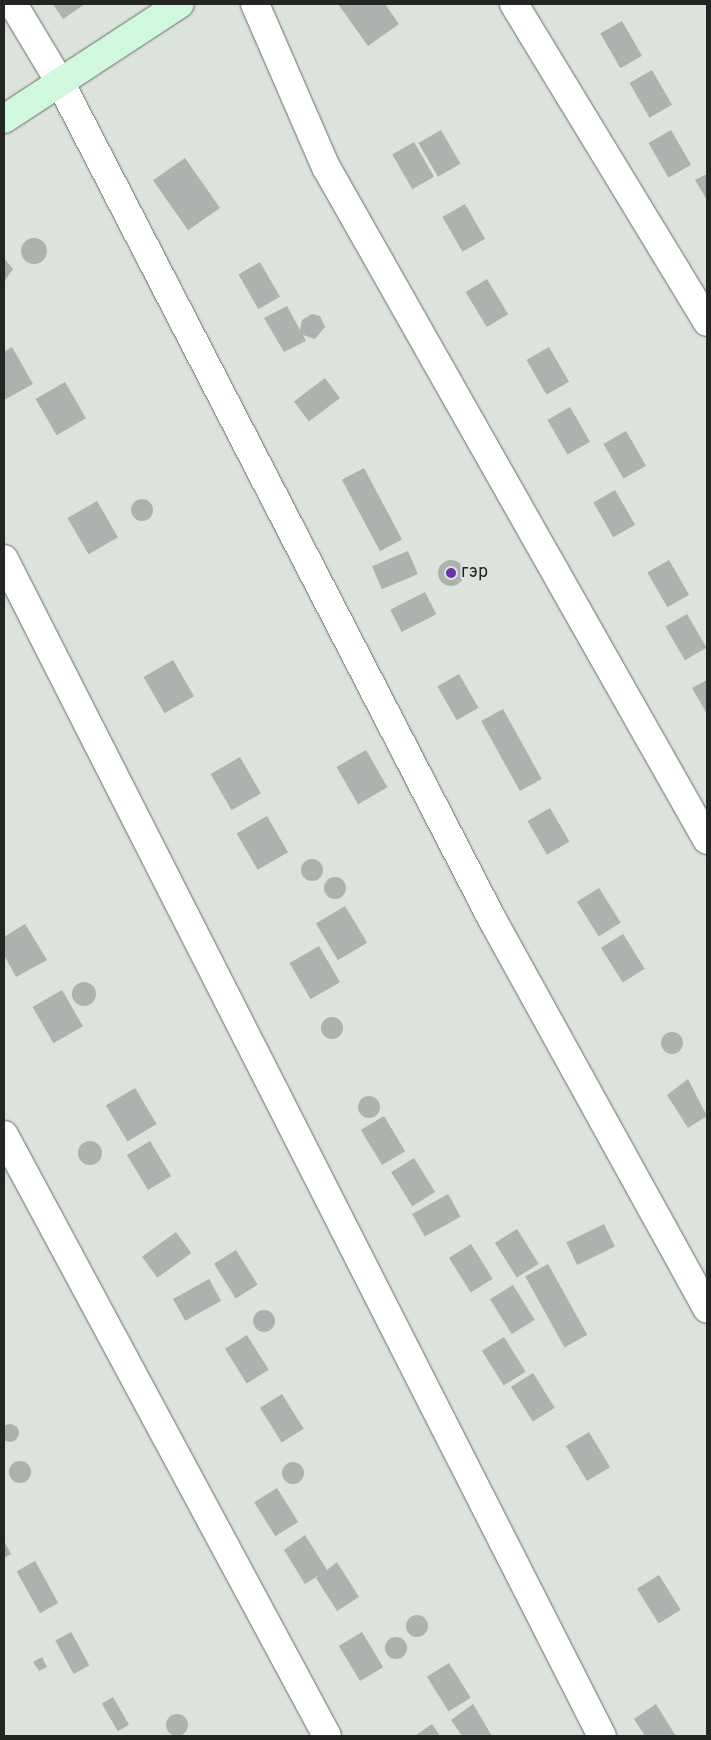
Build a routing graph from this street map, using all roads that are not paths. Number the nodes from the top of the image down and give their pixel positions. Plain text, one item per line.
1 (13, 4) edge
2 (180, 4) edge
3 (254, 4) edge
4 (514, 4) edge
5 (61, 84) junction
6 (4, 119) edge
7 (707, 322) edge
8 (4, 559) edge
9 (707, 840) edge
10 (4, 1135) edge
11 (707, 1309) edge
12 (327, 1736) edge
13 (602, 1736) edge

1 - 5 street
2 - 5 main road
3 - 9 street
4 - 7 street
5 - 6 main road
5 - 11 street
8 - 13 street
10 - 12 street

